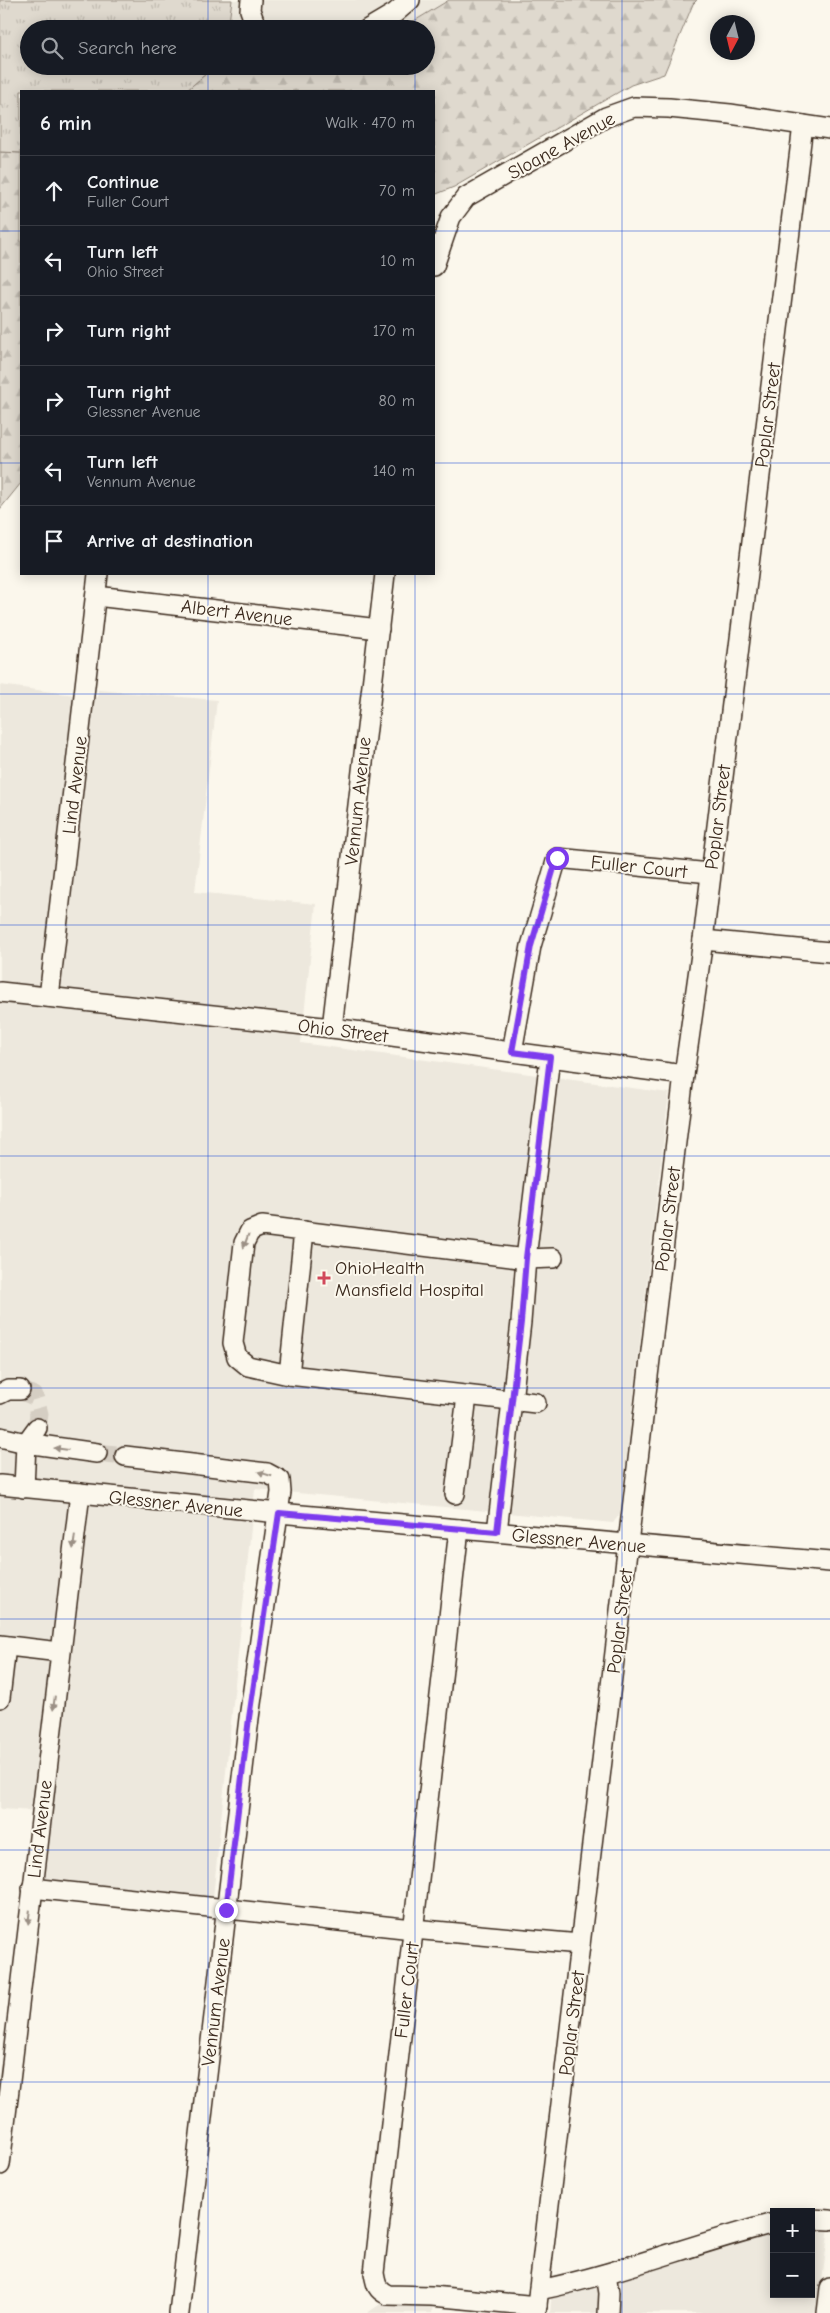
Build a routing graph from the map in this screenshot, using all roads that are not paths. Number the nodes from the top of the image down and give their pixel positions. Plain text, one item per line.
1 (251, 0) edge
2 (410, 0) edge
3 (254, 20) edge
4 (384, 20) edge
5 (803, 125) junction
6 (830, 129) edge
7 (435, 263) edge
8 (98, 575) edge
9 (385, 575) edge
10 (96, 596) junction
11 (379, 629) junction
12 (710, 873) junction
13 (703, 940) junction
14 (830, 952) edge
15 (0, 992) edge
16 (49, 997) junction
17 (332, 1028) junction
18 (512, 1052) junction
19 (550, 1057) junction
20 (684, 1074) junction
21 (304, 1231) junction
22 (526, 1258) junction
23 (553, 1258) dead end
24 (289, 1375) junction
25 (20, 1390) dead end
26 (0, 1394) edge
27 (467, 1396) junction
28 (511, 1401) junction
29 (536, 1404) dead end
30 (32, 1435) junction
31 (0, 1437) edge
32 (97, 1453) tunnel mouth
33 (125, 1456) tunnel mouth
34 (0, 1486) edge
35 (24, 1488) junction
36 (80, 1493) junction
37 (455, 1494) dead end
38 (279, 1513) junction
39 (459, 1529) junction
40 (497, 1532) junction
41 (628, 1544) junction
42 (830, 1562) edge
43 (3, 1645) edge
44 (60, 1652) junction
45 (0, 1698) edge
46 (32, 1888) junction
47 (226, 1910) junction
48 (413, 1929) junction
49 (580, 1944) junction
50 (0, 2164) edge
51 (815, 2219) edge
52 (830, 2220) edge
53 (770, 2224) edge
54 (606, 2274) junction
55 (830, 2288) edge
56 (537, 2303) edge
57 (178, 2313) edge
58 (608, 2313) edge
59 (827, 2313) edge

1 - 3 street
2 - 4 street
5 - 6 street, Sloane Avenue
5 - 7 street, Sloane Avenue
5 - 12 street, Poplar Street
8 - 10 street, Lind Avenue
9 - 11 street, Vennum Avenue
10 - 11 street, Albert Avenue
10 - 16 street, Lind Avenue
11 - 17 street, Vennum Avenue
12 - 13 street, Poplar Street
12 - 18 street, Fuller Court
13 - 14 street
13 - 20 street, Poplar Street
15 - 16 street, Ohio Street
16 - 17 street, Ohio Street
17 - 18 street, Ohio Street
18 - 19 street, Ohio Street
19 - 20 street, Ohio Street
19 - 22 street
20 - 41 street, Poplar Street
21 - 22 street
21 - 24 street
21 -> 24 street
22 - 23 street
22 - 28 street
24 - 27 street
25 - 26 street
27 - 28 street
27 - 37 street
28 - 29 street
28 - 40 street
30 - 31 street
32 -> 30 street
30 - 35 street
38 -> 33 street, Vennum Avenue
34 - 35 street, Glessner Avenue
35 - 36 street, Glessner Avenue
36 - 38 street, Glessner Avenue
36 -> 44 street, Lind Avenue
38 - 39 street, Glessner Avenue
38 - 47 street, Vennum Avenue
39 - 40 street, Glessner Avenue
39 - 48 street, Fuller Court
40 - 41 street, Glessner Avenue
41 - 42 street, Glessner Avenue
41 - 49 street, Poplar Street
43 - 44 street
43 - 45 street
44 -> 46 street, Lind Avenue
46 - 47 street
46 -> 50 street, Lind Avenue
47 - 48 street
47 - 57 street, Vennum Avenue
48 - 49 street
48 - 56 street, Fuller Court
49 - 56 street, Poplar Street
51 - 52 street
53 - 54 street
54 - 56 street
54 - 58 street
55 - 59 street

